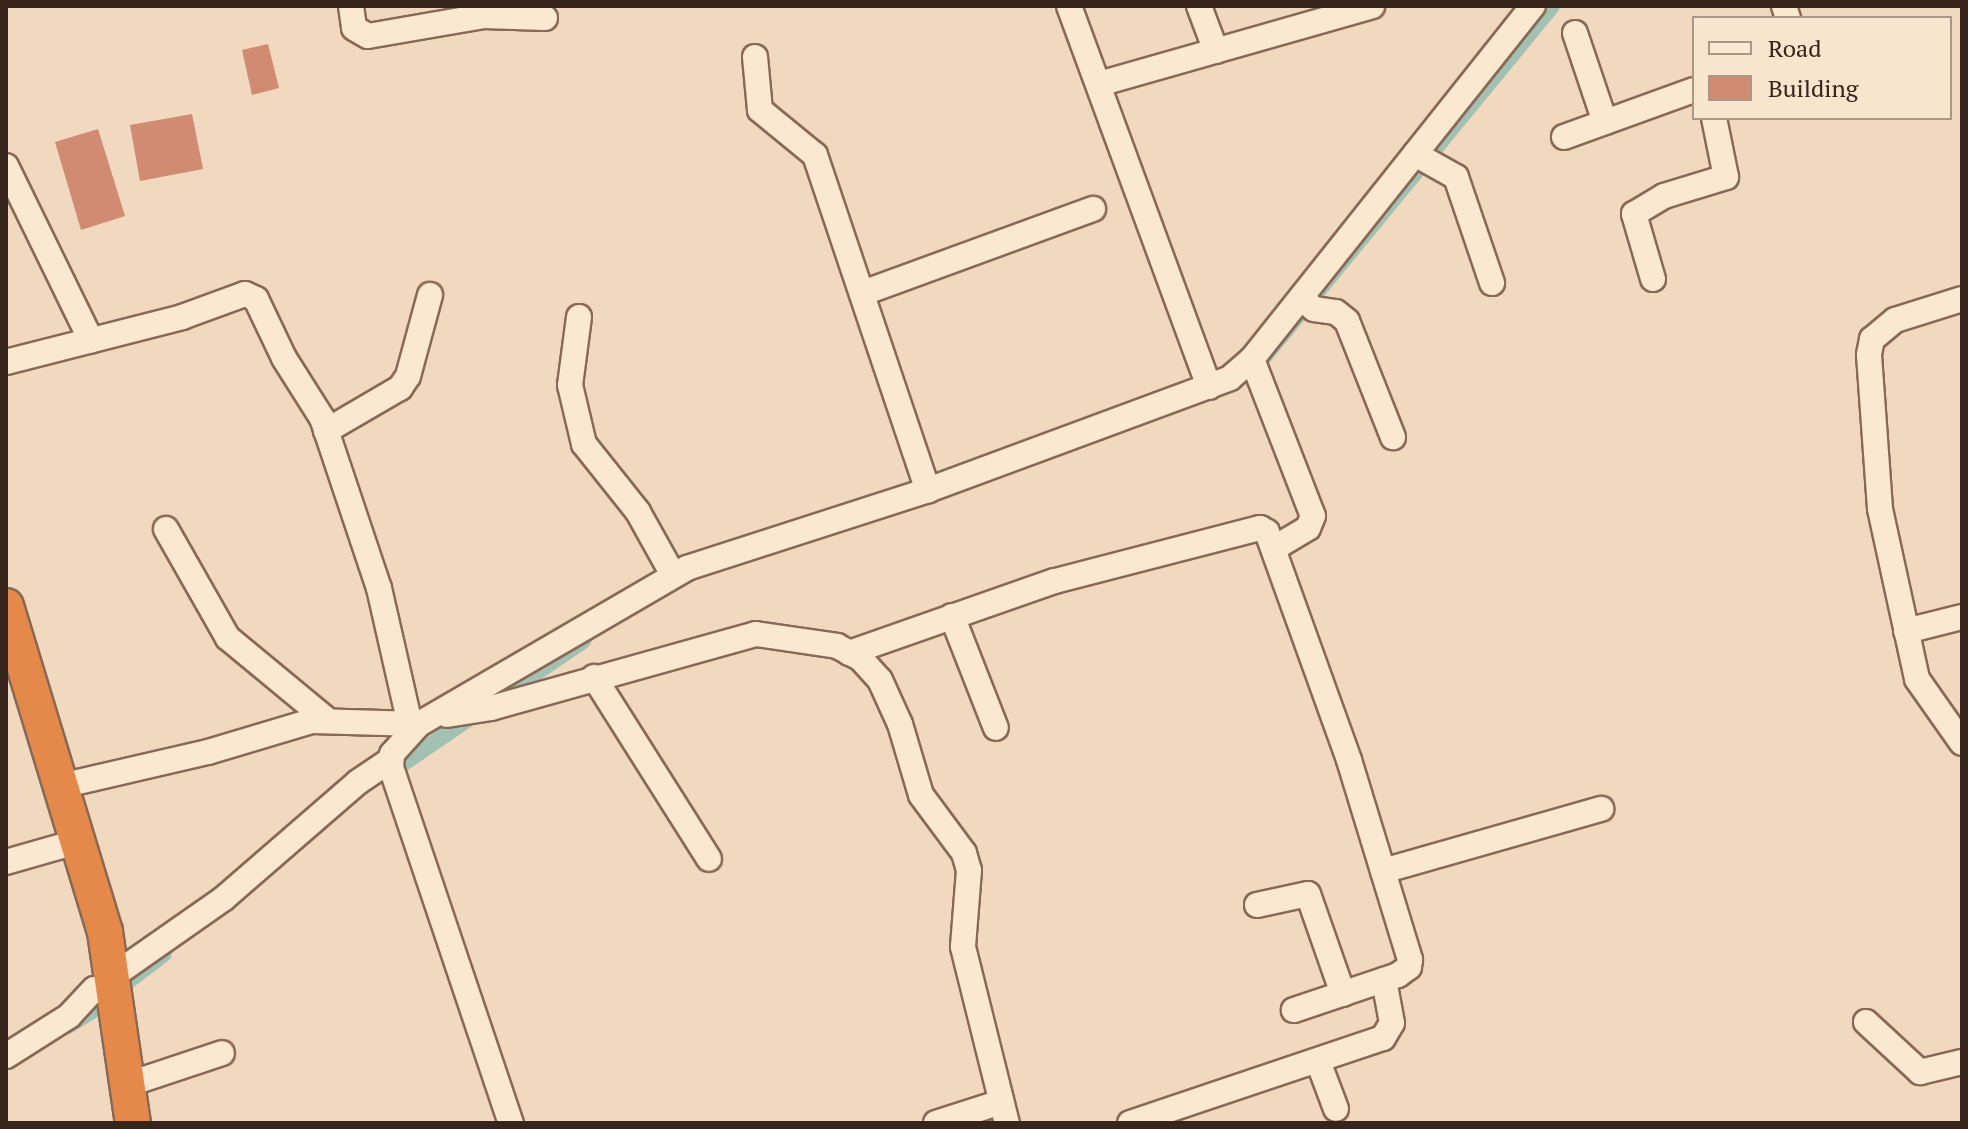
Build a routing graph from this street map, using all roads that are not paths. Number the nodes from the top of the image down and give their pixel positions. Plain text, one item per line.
1 (351, 6) edge
2 (1069, 6) edge
3 (1199, 6) edge
4 (1533, 6) edge
5 (1363, 8) edge
6 (545, 18) dead end
7 (1575, 33) dead end
8 (1216, 51) junction
9 (755, 57) dead end
10 (1099, 84) junction
11 (1692, 91) edge
12 (1714, 120) edge
13 (1605, 122) junction
14 (1564, 137) dead end
15 (1424, 159) junction
16 (6, 166) edge
17 (1093, 209) dead end
18 (1653, 279) dead end
19 (1492, 283) dead end
20 (863, 293) junction
21 (430, 295) dead end
22 (1962, 299) edge
23 (1307, 303) junction
24 (579, 317) dead end
25 (91, 340) junction
26 (6, 362) edge
27 (1256, 366) junction
28 (1209, 387) junction
29 (326, 431) junction
30 (1393, 437) dead end
31 (928, 490) junction
32 (166, 529) dead end
33 (1275, 548) junction
34 (673, 575) junction
35 (6, 606) edge
36 (952, 616) junction
37 (1962, 617) edge
38 (1906, 631) junction
39 (849, 653) junction
40 (594, 677) junction
41 (6, 679) edge
42 (326, 719) junction
43 (422, 722) junction
44 (996, 728) dead end
45 (1962, 743) edge
46 (391, 768) junction
47 (65, 785) junction
48 (1601, 809) dead end
49 (62, 846) junction
50 (709, 859) dead end
51 (6, 862) edge
52 (1383, 871) junction
53 (1257, 905) dead end
54 (1384, 980) junction
55 (104, 982) junction
56 (1343, 994) junction
57 (1294, 1010) dead end
58 (1866, 1022) dead end
59 (222, 1053) dead end
60 (6, 1056) edge
61 (1318, 1061) junction
62 (1962, 1062) edge
63 (126, 1085) junction
64 (1336, 1109) dead end
65 (1004, 1113) edge
66 (115, 1123) edge
67 (133, 1123) edge
68 (511, 1123) edge
69 (936, 1123) edge
70 (1130, 1123) edge

1 - 6 street
2 - 10 street
3 - 8 street
4 - 15 street
5 - 8 street
7 - 13 street
8 - 10 street
9 - 20 street
10 - 28 street
11 - 13 street
12 - 18 street
13 - 14 street
15 - 19 street
15 - 23 street
16 - 25 street
17 - 20 street
20 - 31 street
21 - 29 street
22 - 38 street
23 - 27 street
23 - 30 street
24 - 34 street
25 - 26 street
25 - 29 street
27 - 28 street
27 - 33 street
28 - 31 street
29 - 43 street
31 - 34 street
32 - 42 street
33 - 36 street
33 - 52 street
34 - 43 street
35 - 47 highway
36 - 39 street
36 - 44 street
37 - 38 street
38 - 45 street
39 - 40 street
39 - 65 street
40 - 43 street
40 - 50 street
41 - 49 highway
42 - 43 street
42 - 47 street
43 - 46 street
46 - 55 street
46 - 68 street
47 - 55 highway
48 - 52 street
49 - 51 street
49 - 55 highway
52 - 54 street
53 - 56 street
54 - 56 street
54 - 61 street
55 - 60 street
55 - 63 highway
55 - 66 highway
56 - 57 street
58 - 62 street
59 - 63 street
61 - 64 street
61 - 70 street
63 - 67 highway
65 - 69 street

